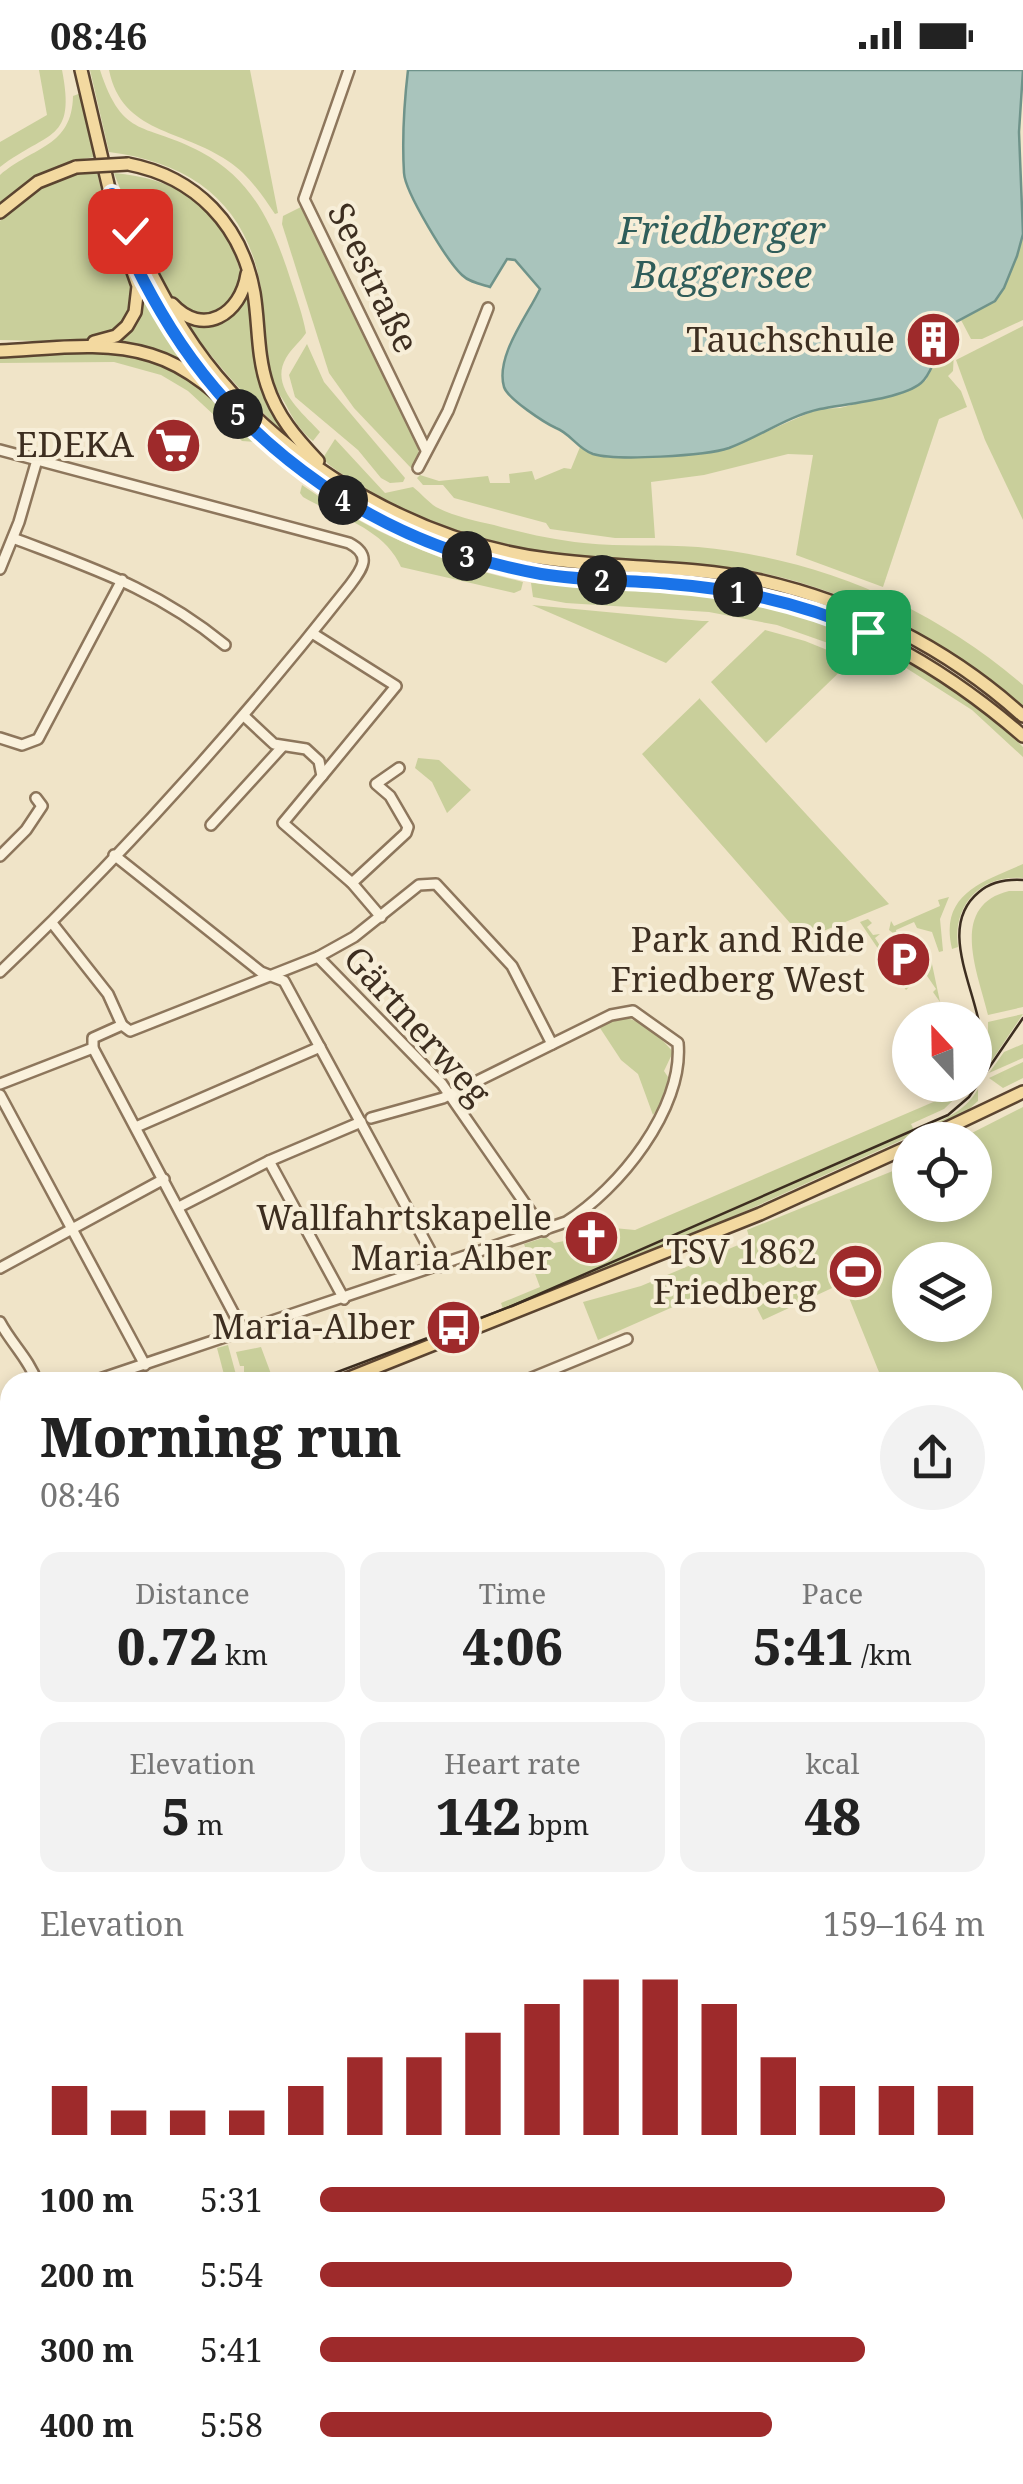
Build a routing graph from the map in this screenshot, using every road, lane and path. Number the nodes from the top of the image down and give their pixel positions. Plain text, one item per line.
1 (81, 70) edge
2 (349, 70) edge
3 (112, 194) junction
4 (0, 212) edge
5 (127, 250) junction
6 (247, 270) junction
7 (154, 279) junction
8 (488, 308) dead end
9 (0, 347) edge
10 (214, 391) junction
11 (0, 450) edge
12 (426, 450) junction
13 (37, 460) junction
14 (418, 468) dead end
15 (332, 474) junction
16 (13, 538) junction
17 (0, 569) edge
18 (122, 580) junction
19 (312, 633) junction
20 (225, 645) dead end
21 (244, 716) junction
22 (1023, 716) edge
23 (1023, 736) edge
24 (0, 738) edge
25 (283, 746) junction
26 (399, 768) dead end
27 (322, 776) junction
28 (36, 798) dead end
29 (211, 825) dead end
30 (114, 855) junction
31 (0, 856) edge
32 (352, 883) junction
33 (381, 916) junction
34 (52, 922) junction
35 (318, 958) junction
36 (0, 972) edge
37 (276, 976) junction
38 (122, 1025) junction
39 (552, 1044) junction
40 (320, 1047) junction
41 (93, 1048) junction
42 (0, 1084) edge
43 (1023, 1092) edge
44 (450, 1094) junction
45 (0, 1095) edge
46 (366, 1120) junction
47 (960, 1122) edge
48 (136, 1127) junction
49 (892, 1154) edge
50 (270, 1160) junction
51 (164, 1180) junction
52 (179, 1207) junction
53 (72, 1229) junction
54 (544, 1231) junction
55 (439, 1267) junction
56 (0, 1268) edge
57 (344, 1299) junction
58 (0, 1322) edge
59 (244, 1333) junction
60 (627, 1339) dead end
61 (145, 1364) junction
62 (32, 1372) edge
63 (121, 1372) edge
64 (374, 1372) edge
65 (546, 1372) edge

1 - 3 main road
2 - 12 street, Seestraße
3 - 5 main road
3 - 7 main road
4 - 6 main road, bridge
5 - 9 main road
5 - 10 main road
6 - 7 main road
6 - 15 main road
7 - 15 main road
8 - 12 street, Seestraße
9 - 10 main road
10 - 23 main road
11 - 13 street
12 - 14 street, Seestraße
13 - 16 street
13 - 19 street
15 - 22 main road
16 - 17 street
16 - 18 street
18 - 20 street
18 - 24 street
19 - 21 street
19 - 27 street
21 - 25 street
21 - 30 street
25 - 27 street
25 - 29 street
26 - 32 street
27 - 32 street
28 - 31 street
30 - 34 street
30 - 37 street
32 - 33 street
33 - 35 street
33 - 39 street
34 - 36 street
34 - 38 street
35 - 37 street
35 - 44 street, Gärtnerweg
37 - 38 street
37 - 40 street
38 - 41 street
39 - 44 street
39 - 54 street
40 - 46 street
40 - 48 street
41 - 42 street
41 - 48 street
43 - 47 main road
44 - 46 street
44 - 54 street, Gärtnerweg
45 - 53 street
46 - 50 street
46 - 55 street
48 - 51 street
49 - 64 main road
50 - 52 street
50 - 57 street
51 - 52 street
51 - 53 street
52 - 59 street
53 - 56 street
53 - 61 street
54 - 55 street
55 - 57 street
57 - 59 street
58 - 62 street
59 - 61 street
60 - 65 street
61 - 63 street

